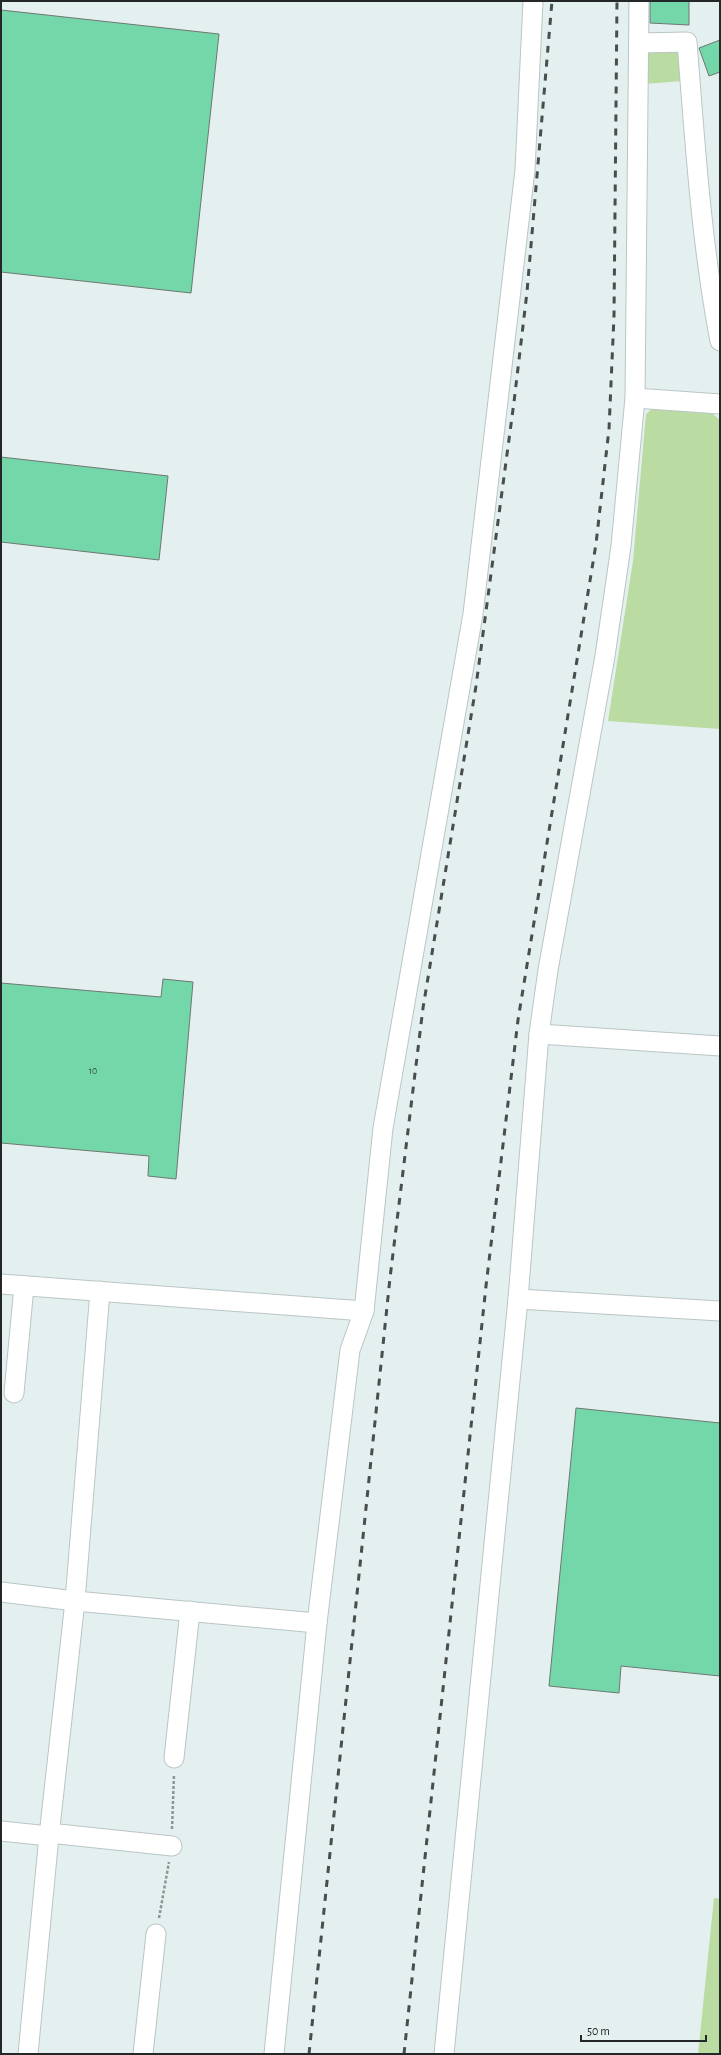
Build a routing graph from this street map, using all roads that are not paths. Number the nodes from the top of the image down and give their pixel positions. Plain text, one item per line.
1 (533, 1) edge
2 (639, 1) edge
3 (639, 43) junction
4 (720, 340) edge
5 (635, 398) junction
6 (720, 404) edge
7 (539, 1034) junction
8 (720, 1046) edge
9 (1, 1284) edge
10 (24, 1286) junction
11 (100, 1291) junction
12 (518, 1299) junction
13 (364, 1311) junction
14 (720, 1311) edge
15 (14, 1393) dead end
16 (1, 1592) edge
17 (75, 1600) junction
18 (190, 1611) junction
19 (317, 1623) junction
20 (174, 1758) dead end
21 (1, 1830) edge
22 (49, 1834) junction
23 (172, 1846) dead end
24 (156, 1934) dead end
25 (28, 2054) edge
26 (143, 2054) edge
27 (274, 2054) edge
28 (444, 2054) edge

1 - 13 street
2 - 3 street
3 - 4 street
3 - 5 street
5 - 6 street
5 - 7 street
7 - 8 street
7 - 12 street
9 - 10 street
10 - 11 street
10 - 15 street
11 - 13 street
11 - 17 street
12 - 14 street
12 - 28 street
13 - 19 street
16 - 17 street
17 - 18 street
17 - 22 street
18 - 19 street
18 - 20 street
19 - 27 street
21 - 22 street
22 - 23 street
22 - 25 street
24 - 26 street

